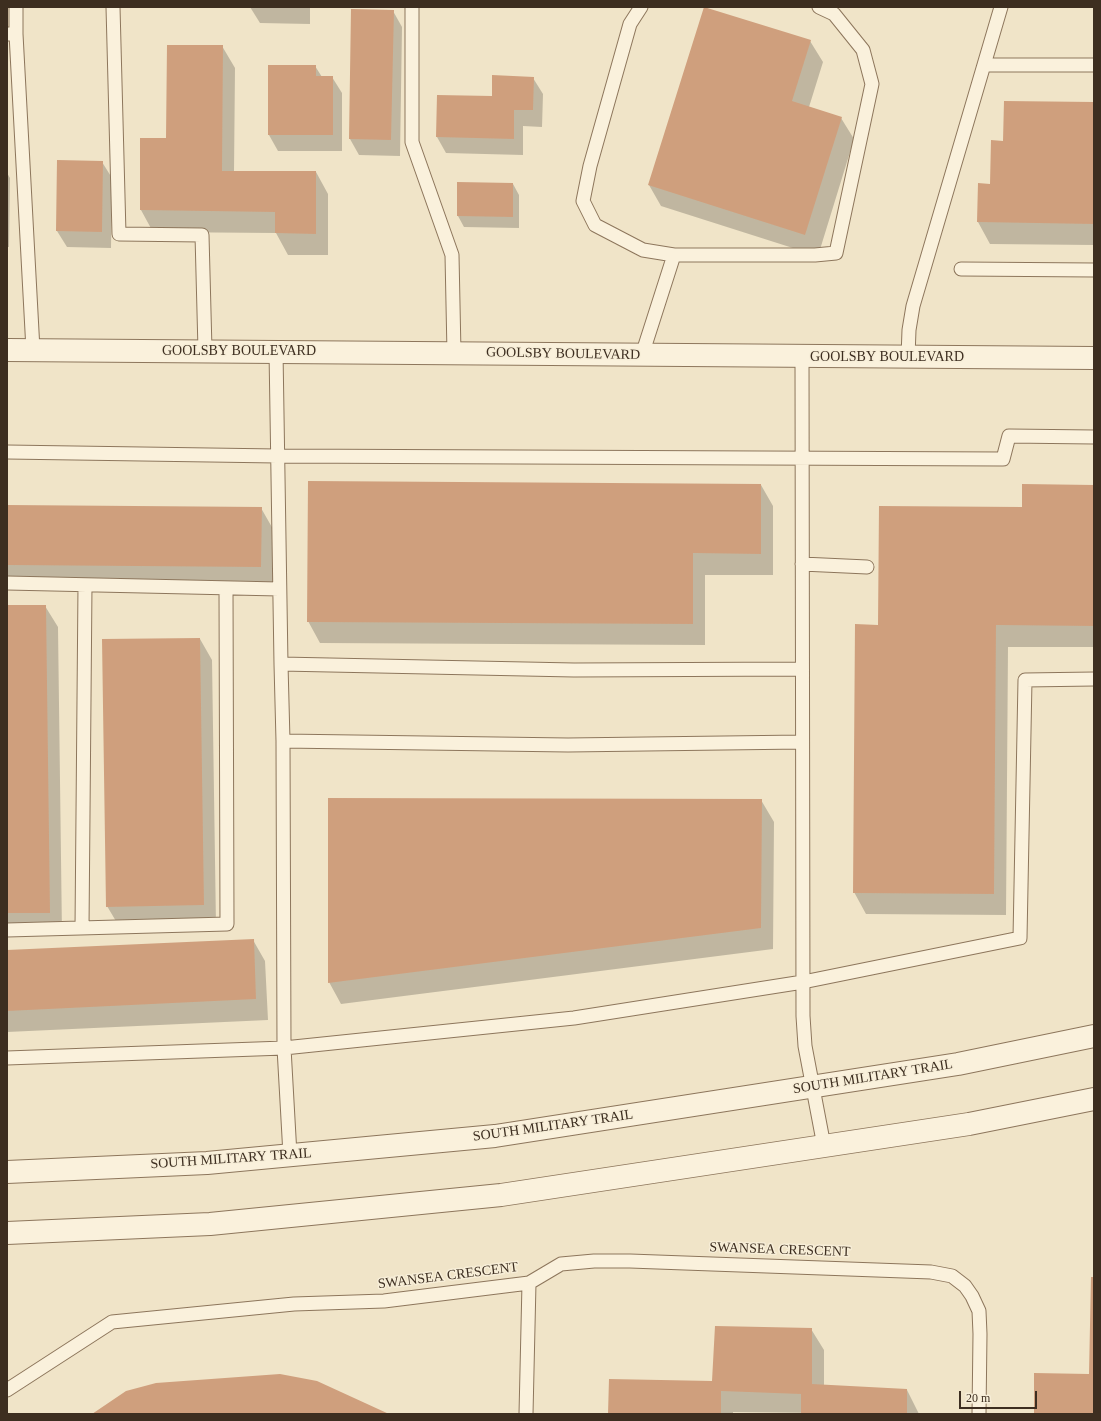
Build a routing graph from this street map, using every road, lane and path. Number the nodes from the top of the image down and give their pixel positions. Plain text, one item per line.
1 (16, 7) edge
2 (113, 7) edge
3 (412, 7) edge
4 (641, 7) edge
5 (819, 7) edge
6 (1001, 7) edge
7 (11, 34) edge
8 (984, 65) junction
9 (1094, 65) edge
10 (674, 255) junction
11 (961, 269) dead end
12 (1094, 270) edge
13 (7, 338) edge
14 (7, 350) edge
15 (33, 350) junction
16 (205, 350) junction
17 (276, 351) junction
18 (454, 353) junction
19 (642, 355) junction
20 (802, 356) junction
21 (908, 357) junction
22 (1094, 358) edge
23 (1094, 437) edge
24 (7, 452) edge
25 (277, 456) junction
26 (802, 458) junction
27 (802, 564) junction
28 (867, 567) dead end
29 (7, 583) edge
30 (85, 585) junction
31 (226, 588) junction
32 (279, 589) junction
33 (280, 664) junction
34 (802, 669) junction
35 (1094, 679) edge
36 (283, 741) junction
37 (802, 742) junction
38 (82, 928) junction
39 (7, 930) edge
40 (803, 982) junction
41 (1094, 1036) edge
42 (284, 1048) junction
43 (7, 1058) edge
44 (813, 1086) junction
45 (1094, 1099) edge
46 (824, 1146) junction
47 (290, 1155) junction
48 (7, 1172) edge
49 (7, 1233) edge
50 (529, 1283) junction
51 (7, 1390) edge
52 (526, 1414) edge
53 (979, 1414) edge

1 - 7 lane
2 - 16 lane
3 - 18 lane
4 - 10 lane
5 - 10 lane
6 - 8 lane
7 - 15 lane
8 - 9 lane
8 - 21 lane
10 - 19 lane
11 - 12 lane
13 - 15 street, GOOLSBY BOULEVARD
14 - 15 street, GOOLSBY BOULEVARD
15 - 16 street, GOOLSBY BOULEVARD
16 - 17 street, GOOLSBY BOULEVARD
17 - 18 street, GOOLSBY BOULEVARD
17 - 25 lane
18 - 19 street, GOOLSBY BOULEVARD
19 - 20 street, GOOLSBY BOULEVARD
20 - 21 street, GOOLSBY BOULEVARD
20 - 26 lane
21 - 22 street, GOOLSBY BOULEVARD
23 - 26 lane
24 - 25 lane
25 - 26 lane
25 - 32 lane
26 - 27 lane
27 - 28 lane
27 - 34 lane
29 - 30 lane
30 - 31 lane
30 - 38 lane
31 - 32 lane
31 - 38 lane
32 - 33 lane
33 - 34 lane
33 - 36 lane
34 - 37 lane
35 - 40 lane
36 - 37 lane
36 - 42 lane
37 - 40 lane
38 - 39 lane
40 - 42 lane
40 - 44 lane
41 - 44 street, SOUTH MILITARY TRAIL
42 - 43 lane
42 - 47 lane
44 - 46 lane
44 - 47 street, SOUTH MILITARY TRAIL
45 - 46 street
46 - 49 street
47 - 48 street, SOUTH MILITARY TRAIL
50 - 51 lane, SWANSEA CRESCENT
50 - 52 lane
50 - 53 lane, SWANSEA CRESCENT

